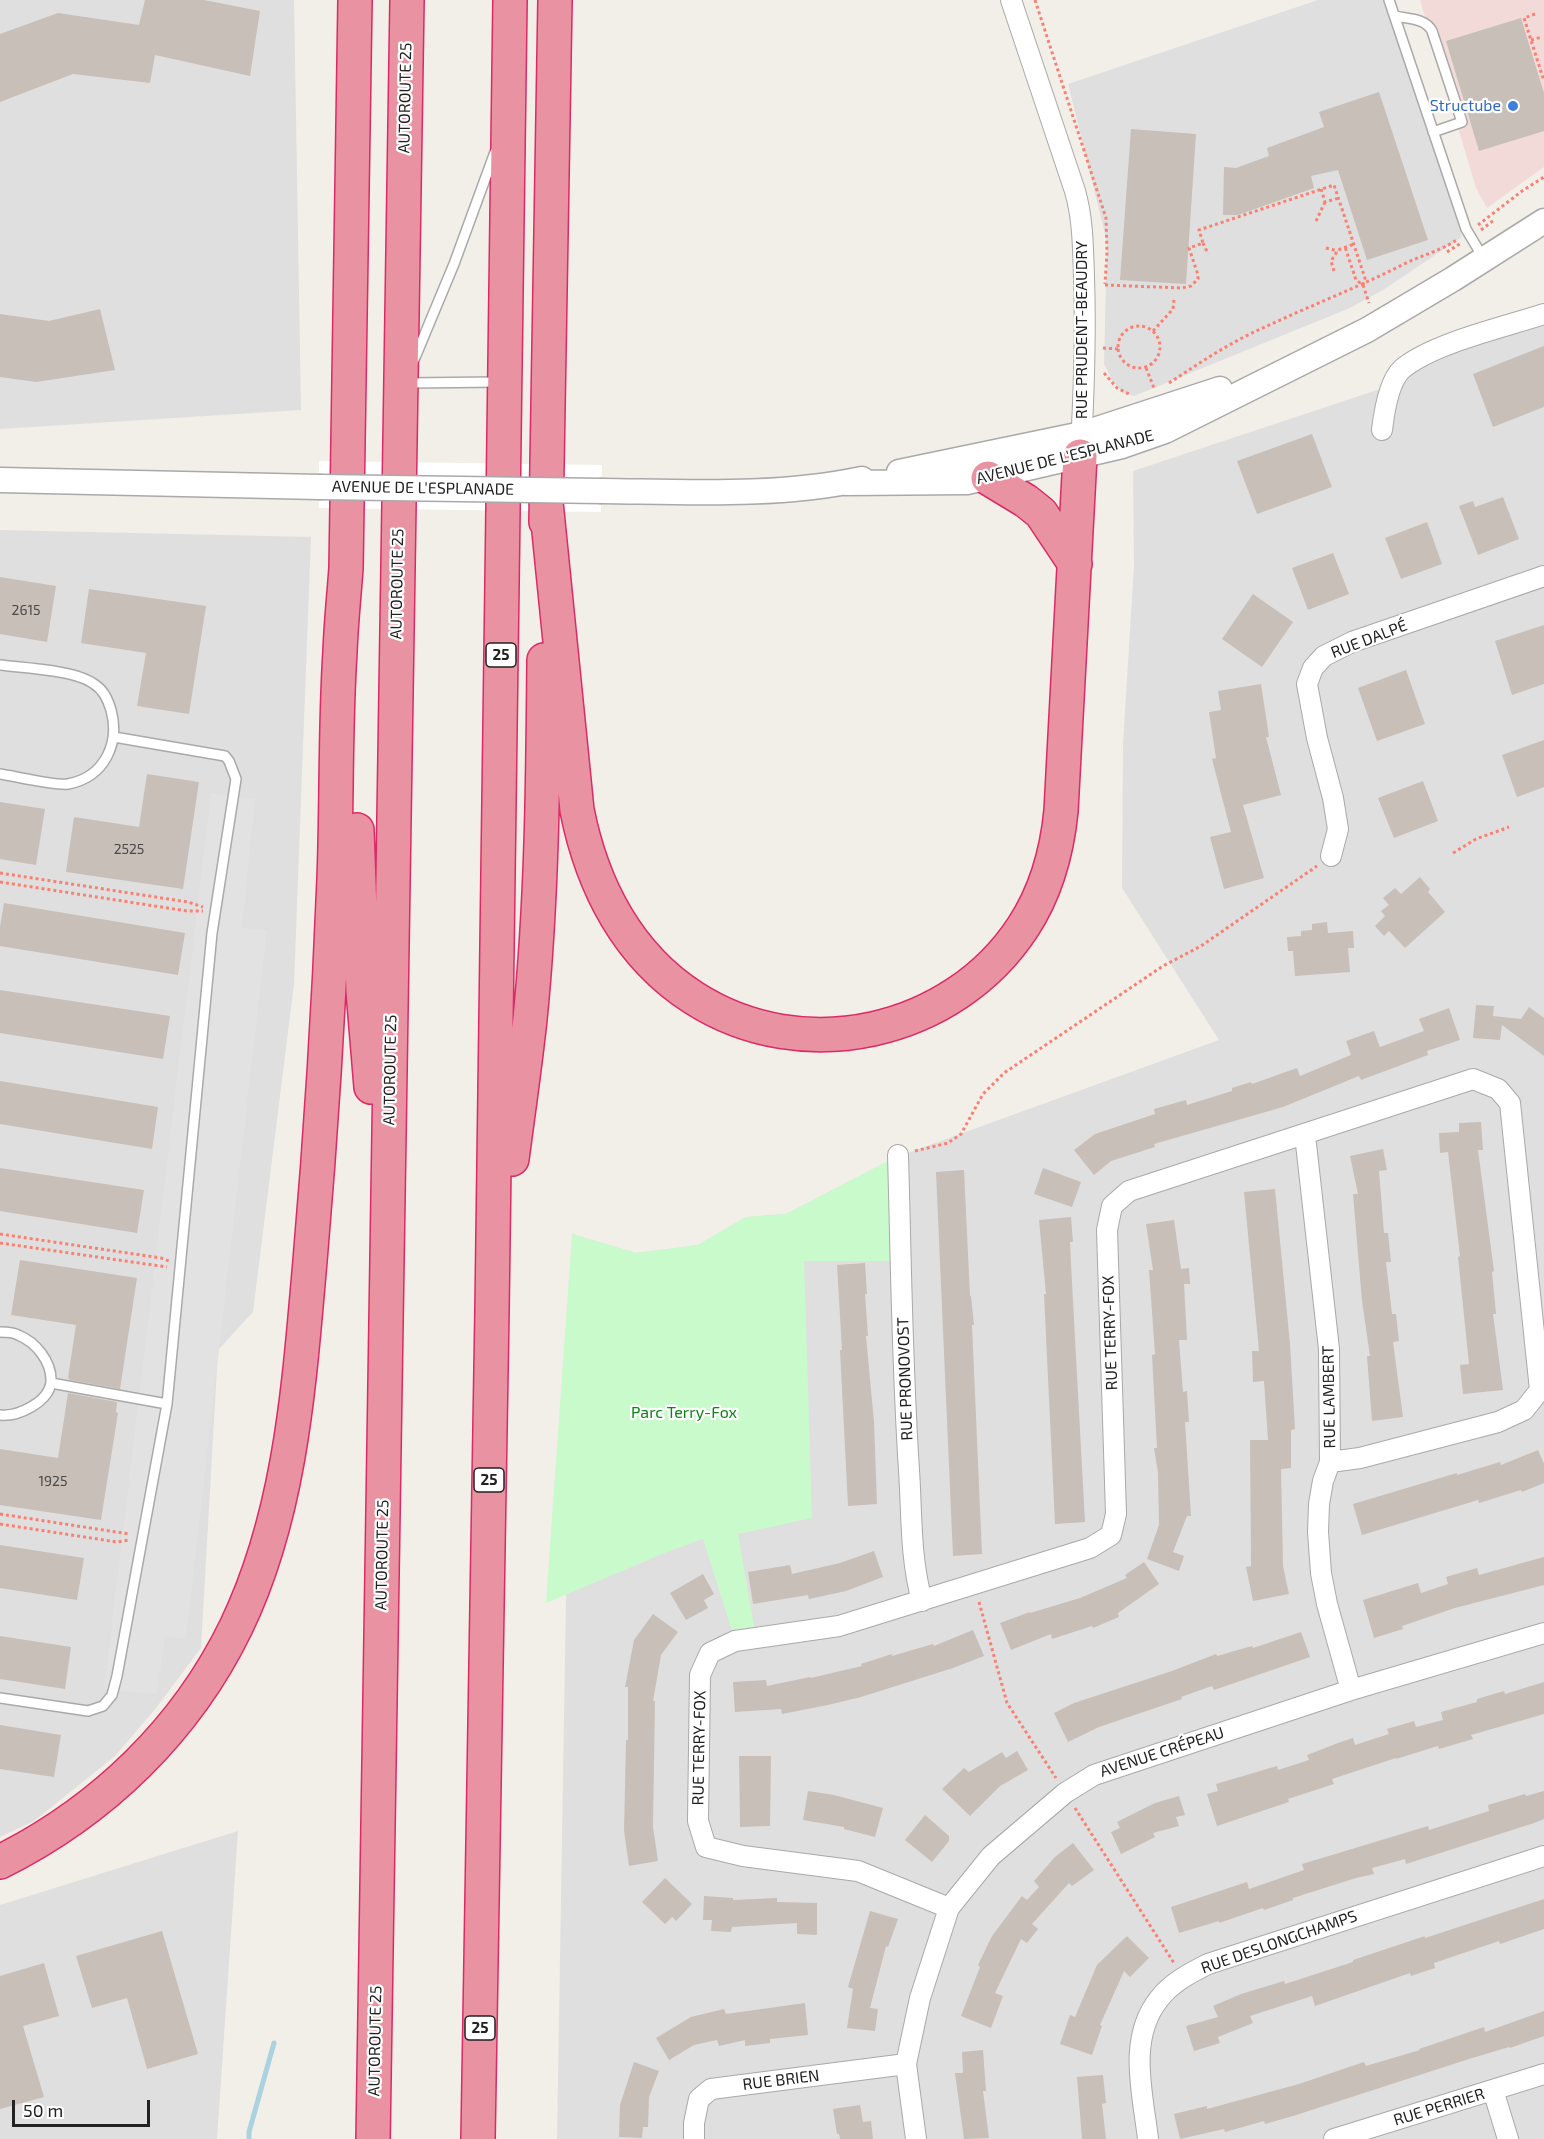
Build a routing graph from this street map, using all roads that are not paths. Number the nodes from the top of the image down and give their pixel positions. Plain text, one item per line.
1 (355, 0) edge
2 (407, 0) edge
3 (510, 0) edge
4 (555, 0) edge
5 (1011, 0) edge
6 (1389, 0) edge
7 (1395, 16) junction
8 (509, 115) junction
9 (1433, 132) junction
10 (1544, 221) edge
11 (1484, 259) junction
12 (1544, 314) edge
13 (504, 381) junction
14 (401, 383) junction
15 (1382, 430) dead end
16 (1081, 445) junction
17 (987, 478) junction
18 (0, 480) edge
19 (846, 483) junction
20 (546, 502) junction
21 (1075, 564) junction
22 (346, 568) junction
23 (1544, 576) edge
24 (0, 665) edge
25 (114, 737) junction
26 (0, 774) edge
27 (1331, 856) road end
28 (1305, 1135) junction
29 (898, 1155) road end
30 (386, 1265) junction
31 (492, 1310) junction
32 (0, 1332) edge
33 (51, 1383) junction
34 (167, 1404) junction
35 (0, 1415) edge
36 (1330, 1462) junction
37 (922, 1601) junction
38 (1544, 1633) edge
39 (1351, 1690) junction
40 (0, 1698) edge
41 (1544, 1856) edge
42 (0, 1862) edge
43 (949, 1908) junction
44 (906, 2064) junction
45 (1544, 2074) edge
46 (1493, 2090) junction
47 (372, 2139) edge
48 (478, 2139) edge
49 (694, 2139) edge
50 (916, 2139) edge
51 (1148, 2139) edge
52 (1334, 2139) edge
53 (1508, 2139) edge

1 - 22 highway
2 - 14 highway, AUTOROUTE 25
3 - 8 highway, 25
4 - 20 highway
5 - 16 street, RUE PRUDENT-BEAUDRY
6 - 7 lane
7 - 9 lane
7 - 9 lane
8 - 13 highway, 25
8 - 14 lane
9 - 11 lane
10 - 11 street, AVENUE DE L'ESPLANADE
11 - 16 street, AVENUE DE L'ESPLANADE
12 - 15 street
13 - 14 lane
13 - 31 highway, 25
14 - 30 highway, AUTOROUTE 25
16 - 17 street, AVENUE DE L'ESPLANADE
16 - 19 street, AVENUE DE L'ESPLANADE
16 - 21 highway
17 - 19 street, AVENUE DE L'ESPLANADE
17 - 21 highway
18 - 19 street, AVENUE DE L'ESPLANADE, bridge
20 - 21 highway
20 - 31 highway
22 - 30 highway
22 - 42 highway
23 - 27 street, RUE DALPÉ
24 - 25 lane
25 - 26 lane
25 - 34 lane
28 - 36 street, RUE LAMBERT
28 - 36 street, RUE TERRY-FOX
28 - 37 street, RUE TERRY-FOX
29 - 37 street, RUE PRONOVOST
30 - 47 highway, AUTOROUTE 25
31 - 48 highway, 25
32 - 33 lane
33 - 34 lane
33 - 35 lane
34 - 40 lane
36 - 39 street, RUE LAMBERT
37 - 43 street, RUE TERRY-FOX
38 - 39 street, AVENUE CRÉPEAU
39 - 43 street, AVENUE CRÉPEAU
41 - 51 street, RUE DESLONGCHAMPS
43 - 44 street, AVENUE CRÉPEAU
44 - 49 street, RUE BRIEN
44 - 50 street, AVENUE CRÉPEAU
45 - 46 street, RUE PERRIER
46 - 52 street, RUE PERRIER
46 - 53 street

